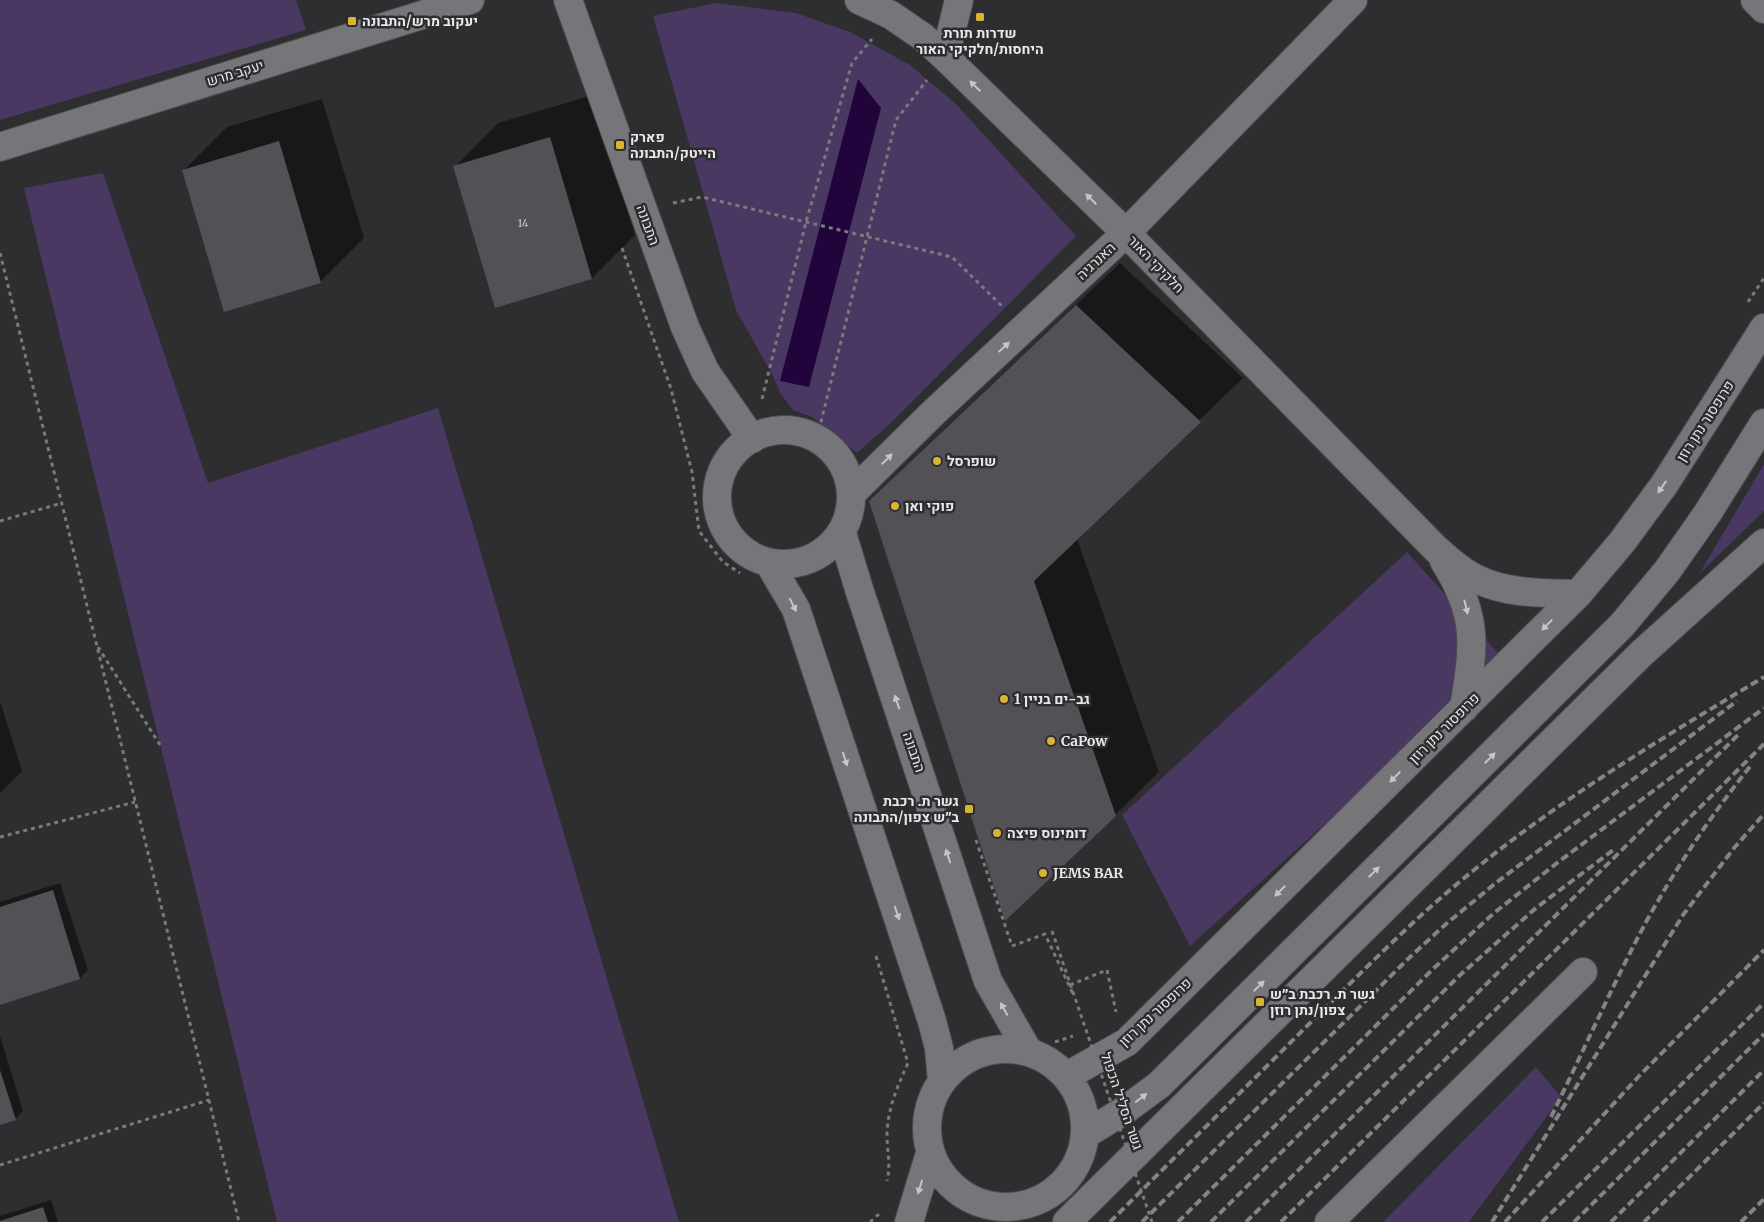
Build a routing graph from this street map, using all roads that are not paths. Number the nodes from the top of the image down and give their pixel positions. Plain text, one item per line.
1 (470, 0) edge
2 (568, 0) edge
3 (859, 0) edge
4 (959, 0) edge
5 (1353, 0) edge
6 (1755, 0) edge
7 (897, 7) edge
8 (1764, 9) edge
9 (945, 57) junction
10 (0, 147) edge
11 (1126, 233) junction
12 (1764, 328) edge
13 (1764, 424) edge
14 (752, 439) junction
15 (852, 493) junction
16 (842, 533) junction
17 (1764, 543) edge
18 (1436, 549) junction
19 (769, 563) junction
20 (1578, 594) junction
21 (1464, 708) junction
22 (1583, 972) dead end
23 (1028, 1051) junction
24 (1067, 1076) junction
25 (942, 1081) junction
26 (1086, 1134) junction
27 (930, 1153) junction
28 (994, 1215) edge
29 (909, 1222) edge
30 (1066, 1222) edge
31 (1329, 1222) edge

1 - 10 street, יעקב מרש
2 - 14 street, התבונה
3 - 7 street, חלקיקי האור
4 - 9 street
5 - 11 street, האנרגיה
6 - 8 street
7 - 9 street, חלקיקי האור
11 -> 9 street, חלקיקי האור
15 -> 11 street, האנרגיה
11 - 18 street, חלקיקי האור
12 -> 20 street, פרופסור נתן רוזן
26 -> 13 street
14 - 15 street
14 - 19 street
15 - 16 street
16 - 19 street
23 -> 16 street, התבונה
17 - 30 street
18 - 20 street, חלקיקי האור
18 -> 21 street, חלקיקי האור
19 -> 25 street
20 -> 21 street, פרופסור נתן רוזן
21 -> 24 street, פרופסור נתן רוזן
22 - 31 street
23 - 24 street
23 - 25 street
24 - 26 street
25 - 27 street
26 - 28 street
27 - 28 street
27 -> 29 street

